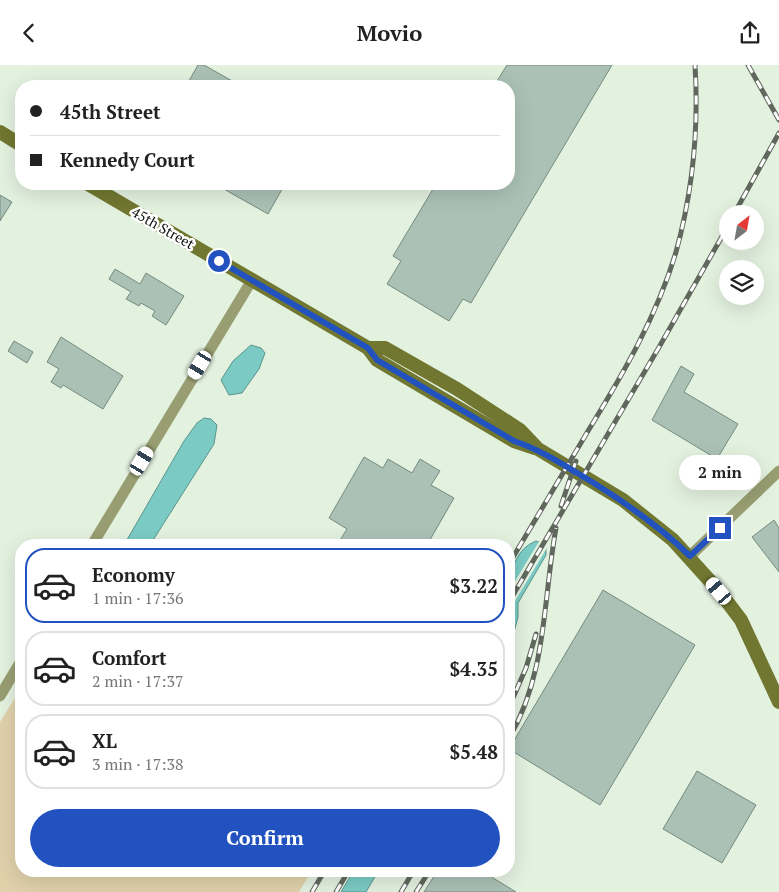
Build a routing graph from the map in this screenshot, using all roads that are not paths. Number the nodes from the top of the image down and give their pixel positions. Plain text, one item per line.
1 (0, 132) edge
2 (15, 141) edge
3 (98, 190) edge
4 (252, 280) junction
5 (779, 471) edge
6 (96, 539) edge
7 (690, 556) junction
8 (15, 671) edge
9 (0, 696) edge
10 (779, 702) edge

1 - 2 main road
3 - 4 main road, 45th Street
4 - 6 street
4 - 7 main road, 45th Street
5 - 7 street
7 - 10 main road, 45th Street
8 - 9 street

